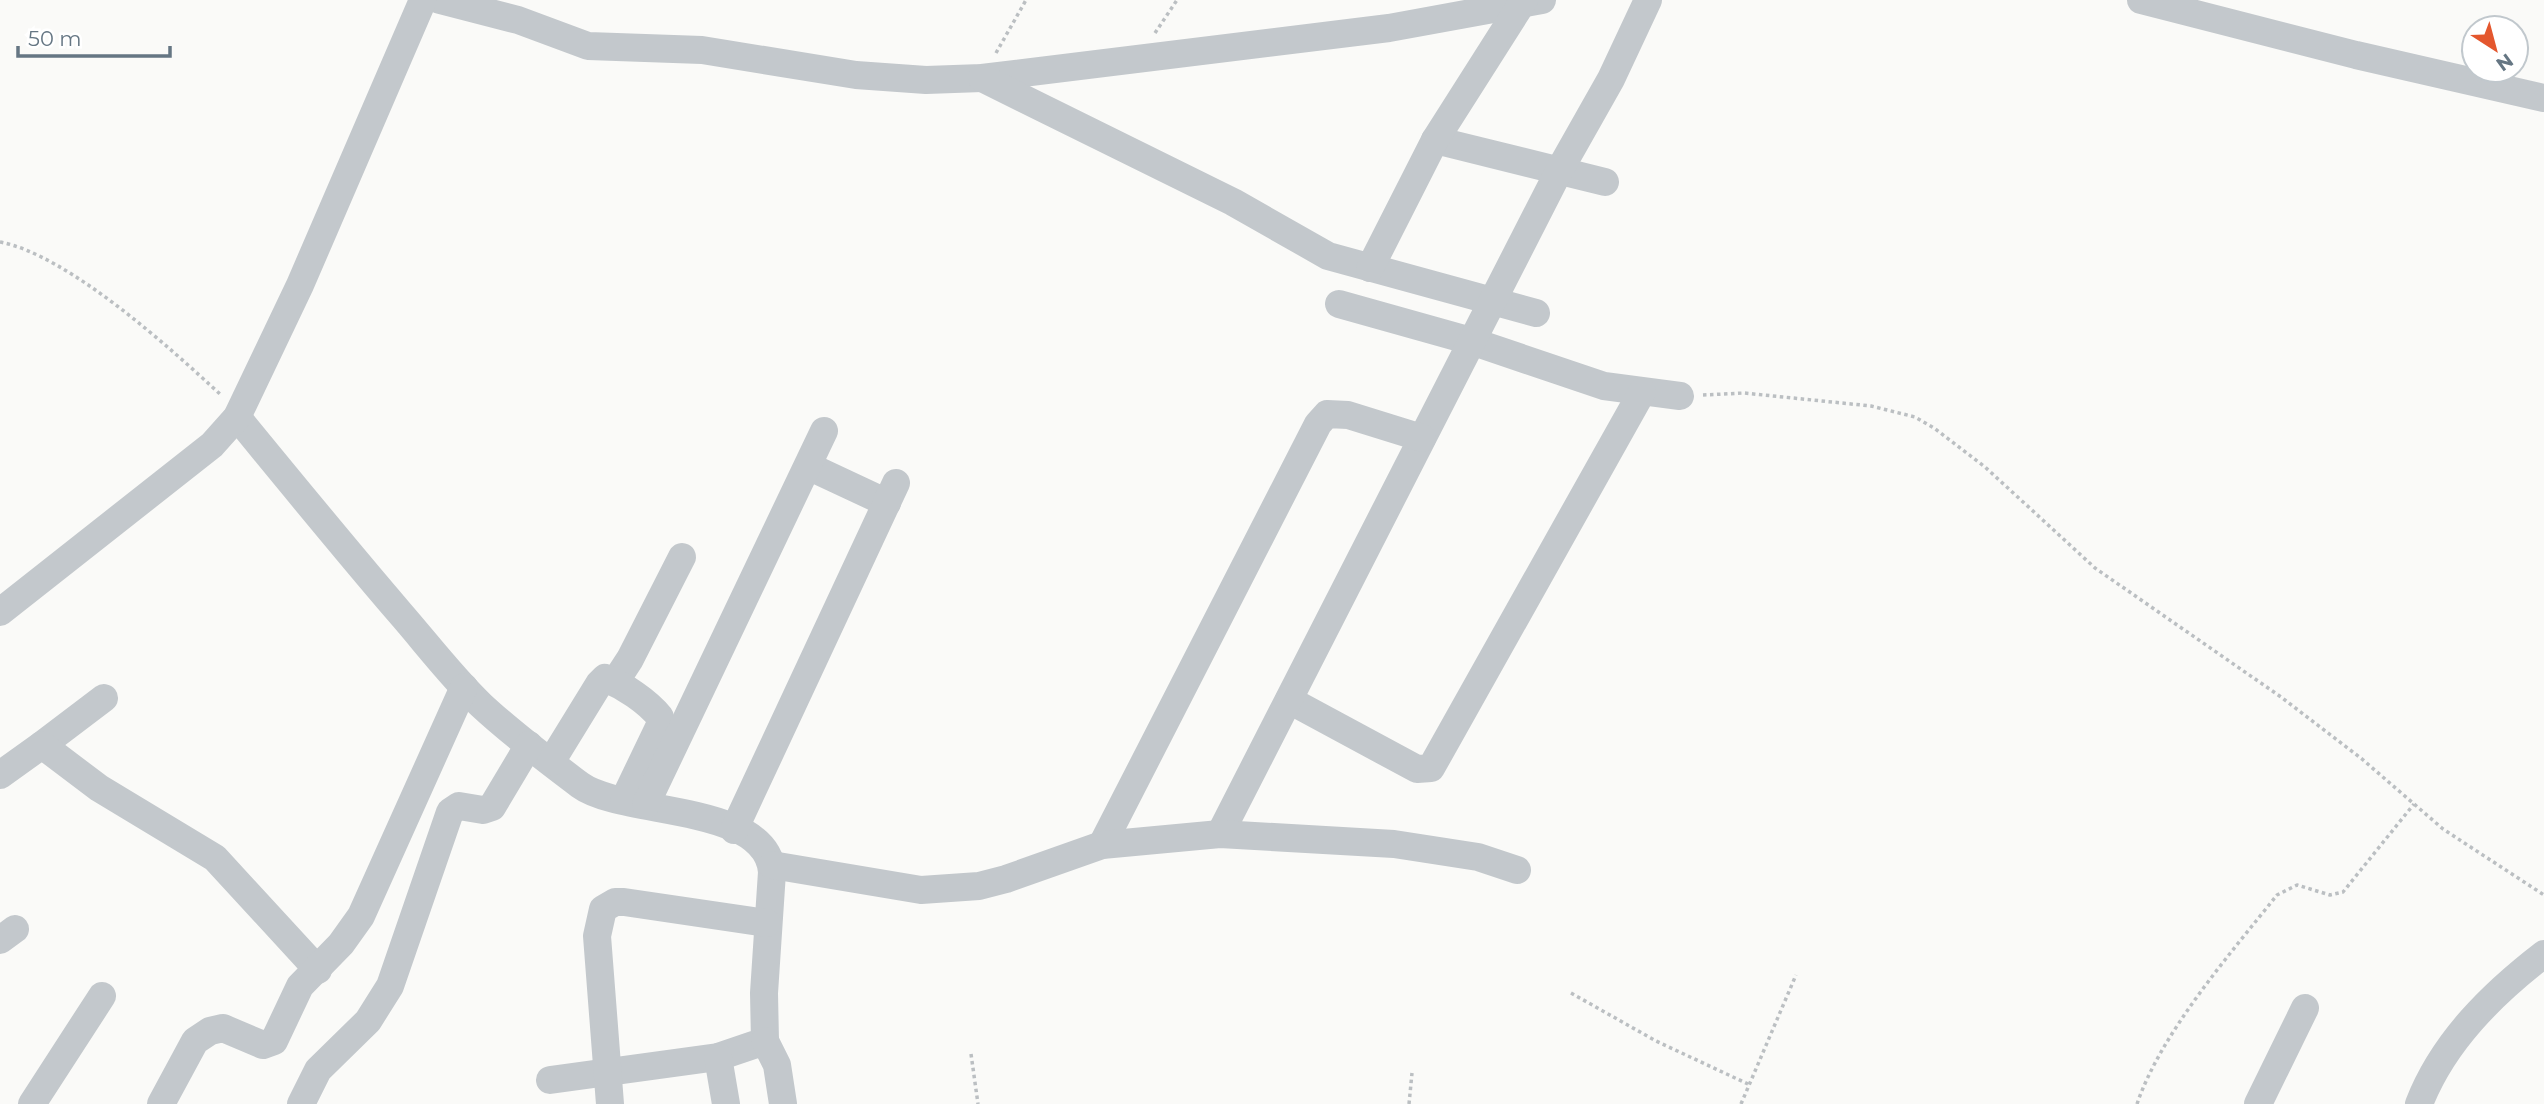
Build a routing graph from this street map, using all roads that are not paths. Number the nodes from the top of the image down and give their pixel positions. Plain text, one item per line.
1 (423, 0) edge
2 (440, 0) edge
3 (1648, 0) edge
4 (2141, 0) edge
5 (1529, 1) edge
6 (982, 78) junction
7 (2544, 98) edge
8 (1435, 140) junction
9 (1559, 171) junction
10 (1605, 182) dead end
11 (1370, 268) junction
12 (1492, 300) junction
13 (1339, 304) dead end
14 (1536, 313) dead end
15 (1471, 341) junction
16 (1642, 392) junction
17 (1680, 396) road end
18 (237, 417) junction
19 (824, 431) dead end
20 (1422, 438) junction
21 (807, 466) junction
22 (682, 558) dead end
23 (0, 612) edge
24 (615, 682) junction
25 (464, 687) junction
26 (104, 698) dead end
27 (1289, 700) junction
28 (42, 745) junction
29 (540, 753) junction
30 (4, 764) edge
31 (635, 802) junction
32 (734, 830) junction
33 (1220, 834) junction
34 (1102, 845) junction
35 (772, 866) junction
36 (1517, 870) dead end
37 (768, 923) junction
38 (2544, 954) edge
39 (318, 970) junction
40 (102, 996) dead end
41 (2305, 1008) dead end
42 (765, 1041) junction
43 (718, 1057) junction
44 (609, 1072) junction
45 (550, 1080) dead end
46 (32, 1104) edge
47 (161, 1104) edge
48 (301, 1104) edge
49 (610, 1104) edge
50 (726, 1104) edge
51 (783, 1104) edge
52 (2258, 1104) edge
53 (2419, 1104) edge

1 - 18 street
2 - 6 street
3 - 9 street
4 - 7 street
5 - 6 street
5 - 8 street
6 - 11 street
8 - 9 street
8 - 11 street
9 - 10 street
9 - 12 street
11 - 12 street
12 - 14 street
12 - 15 street
13 - 15 street
15 - 16 street
15 - 20 street
16 - 17 street
16 - 27 street
18 - 23 street
18 - 25 street
19 - 21 street
20 - 27 street
20 - 34 street
21 - 31 street
21 - 32 street
22 - 24 street
24 - 29 street
24 - 31 street
25 - 29 street
25 - 39 street
26 - 28 street
27 - 33 street
28 - 30 street
28 - 39 street
29 - 31 street
29 - 48 street
31 - 32 street
32 - 35 street
33 - 34 street
33 - 36 street
34 - 35 street
35 - 37 street
37 - 42 street
37 - 44 street
38 - 53 street
39 - 47 street
40 - 46 street
41 - 52 street
42 - 43 street
42 - 51 street
43 - 44 street
43 - 50 street
44 - 45 street
44 - 49 street

